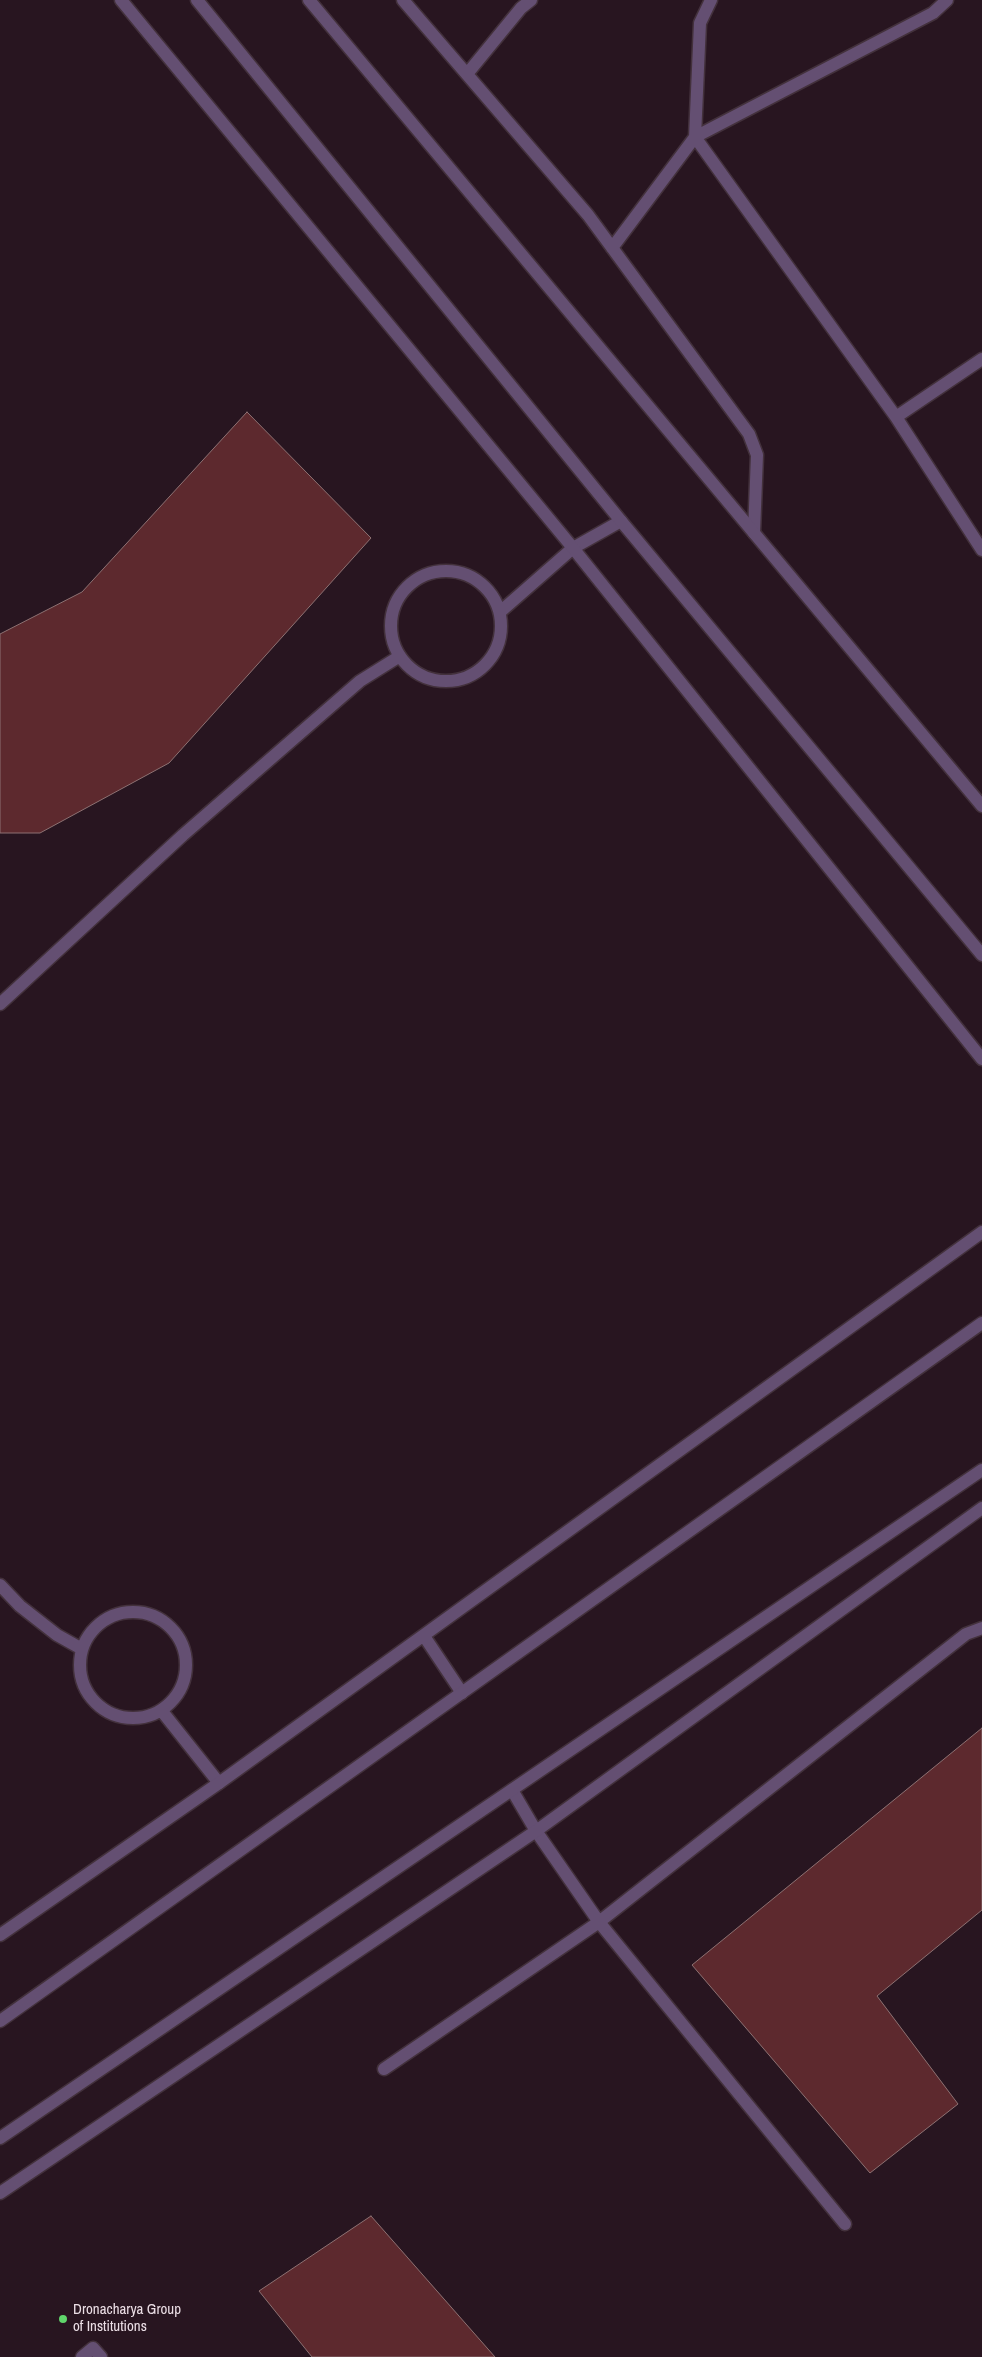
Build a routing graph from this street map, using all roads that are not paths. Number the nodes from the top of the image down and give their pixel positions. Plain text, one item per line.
1 (121, 0) edge
2 (197, 0) edge
3 (308, 0) edge
4 (404, 0) edge
5 (531, 0) edge
6 (711, 0) edge
7 (947, 0) edge
8 (467, 74) junction
9 (696, 137) junction
10 (612, 248) junction
11 (982, 359) edge
12 (896, 417) junction
13 (622, 521) junction
14 (754, 533) junction
15 (573, 548) junction
16 (982, 550) edge
17 (500, 612) junction
18 (400, 656) junction
19 (982, 806) edge
20 (982, 955) edge
21 (0, 1004) edge
22 (982, 1059) edge
23 (982, 1232) edge
24 (982, 1324) edge
25 (982, 1470) edge
26 (982, 1508) edge
27 (0, 1585) edge
28 (982, 1628) edge
29 (424, 1636) junction
30 (82, 1649) junction
31 (462, 1692) junction
32 (161, 1710) junction
33 (219, 1783) junction
34 (512, 1790) junction
35 (536, 1831) junction
36 (599, 1922) junction
37 (0, 1935) edge
38 (0, 2021) edge
39 (384, 2069) dead end
40 (0, 2138) edge
41 (0, 2193) edge
42 (845, 2224) dead end
43 (82, 2357) edge
44 (101, 2357) edge

1 - 15 street
2 - 13 street
3 - 14 street
4 - 8 street
5 - 8 street
6 - 9 street
7 - 9 street
8 - 10 street
9 - 10 street
9 - 12 street
10 - 14 street
11 - 12 street
12 - 16 street
13 - 15 street
13 - 20 street
14 - 19 street
15 - 17 street
15 - 22 street
17 - 18 street
17 - 18 street
18 - 21 street
23 - 29 street
24 - 31 street
25 - 34 street
26 - 35 street
27 - 30 street
28 - 36 street
29 - 31 street
29 - 33 street
30 - 32 street
30 - 32 street
31 - 38 street
32 - 33 street
33 - 37 street
34 - 35 street
34 - 40 street
35 - 36 street
35 - 41 street
36 - 39 street
36 - 42 street
43 - 44 street

